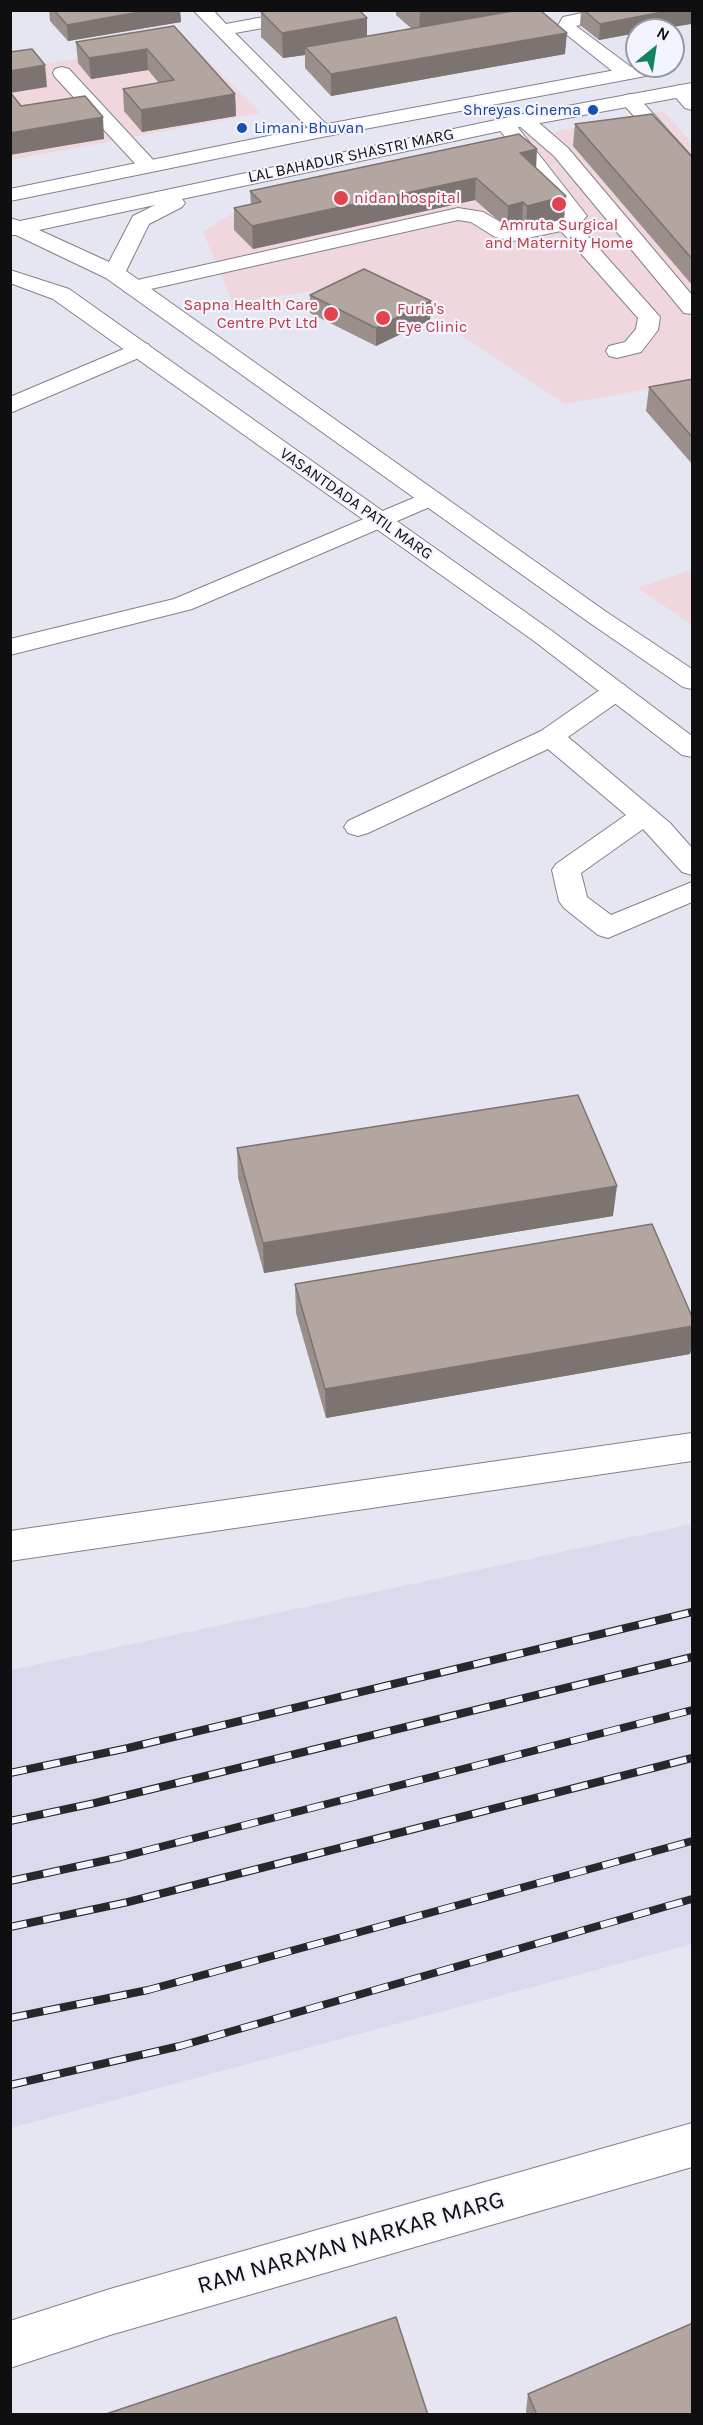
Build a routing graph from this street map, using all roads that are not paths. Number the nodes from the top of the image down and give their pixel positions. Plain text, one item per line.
1 (202, 10) edge
2 (335, 10) edge
3 (628, 10) edge
4 (222, 30) junction
5 (625, 72) edge
6 (62, 73) dead end
7 (625, 75) edge
8 (688, 94) edge
9 (630, 100) junction
10 (515, 122) junction
11 (322, 131) junction
12 (149, 167) junction
13 (693, 168) edge
14 (218, 183) junction
15 (10, 195) edge
16 (566, 224) junction
17 (13, 227) edge
18 (10, 276) edge
19 (124, 280) junction
20 (693, 308) edge
21 (147, 332) junction
22 (617, 351) dead end
23 (10, 406) edge
24 (272, 415) junction
25 (430, 498) junction
26 (379, 520) junction
27 (596, 616) junction
28 (543, 636) junction
29 (10, 647) edge
30 (693, 681) edge
31 (616, 691) junction
32 (551, 737) junction
33 (693, 749) edge
34 (644, 816) junction
35 (358, 827) dead end
36 (693, 866) edge
37 (693, 891) edge
38 (693, 1447) edge
39 (10, 1546) edge
40 (693, 2145) edge
41 (10, 2345) edge

1 - 4 main road
2 - 4 main road
3 - 5 main road
4 - 11 main road
6 - 12 main road
7 - 11 main road, LAL BAHADUR SHASTRI MARG
8 - 9 main road, LAL BAHADUR SHASTRI MARG
9 - 10 main road, LAL BAHADUR SHASTRI MARG
9 - 13 main road
10 - 14 main road, LAL BAHADUR SHASTRI MARG
10 - 16 main road
10 - 20 main road
11 - 12 main road, LAL BAHADUR SHASTRI MARG
12 - 15 main road, LAL BAHADUR SHASTRI MARG
14 - 17 main road, LAL BAHADUR SHASTRI MARG
14 - 19 main road
16 - 19 main road
16 - 22 main road
17 - 19 main road, VASANTDADA PATIL MARG
18 - 21 main road, VASANTDADA PATIL MARG
19 - 21 main road, VASANTDADA PATIL MARG
21 - 23 main road
21 - 24 main road, VASANTDADA PATIL MARG
21 - 24 main road, VASANTDADA PATIL MARG
24 - 25 main road, VASANTDADA PATIL MARG
24 - 26 main road, VASANTDADA PATIL MARG
25 - 26 main road
25 - 27 main road, VASANTDADA PATIL MARG
26 - 28 main road, VASANTDADA PATIL MARG
26 - 29 main road
27 - 28 main road
27 - 30 main road, VASANTDADA PATIL MARG
28 - 31 main road, VASANTDADA PATIL MARG
31 - 32 main road
31 - 33 main road, VASANTDADA PATIL MARG
32 - 34 main road
32 - 35 main road
34 - 36 main road
34 - 37 main road
38 - 39 main road
40 - 41 main road, RAM NARAYAN NARKAR MARG

